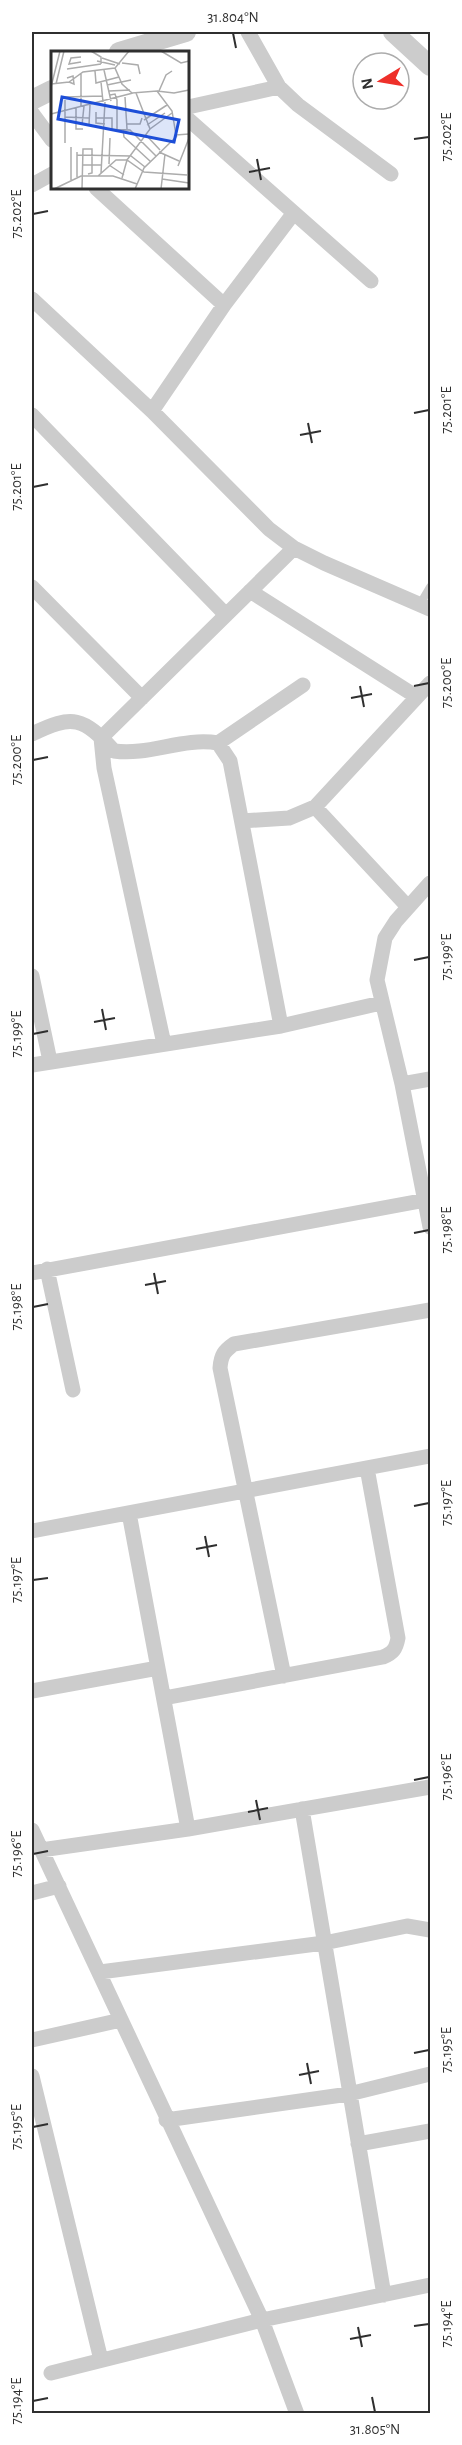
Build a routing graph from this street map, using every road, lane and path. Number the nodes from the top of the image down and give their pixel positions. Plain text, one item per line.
1 (186, 32) edge
2 (248, 32) edge
3 (393, 32) edge
4 (145, 48) edge
5 (126, 51) edge
6 (430, 66) edge
7 (279, 87) junction
8 (51, 90) edge
9 (32, 100) edge
10 (189, 107) edge
11 (32, 113) edge
12 (189, 120) edge
13 (51, 139) edge
14 (391, 174) dead end
15 (51, 175) edge
16 (32, 185) edge
17 (97, 189) edge
18 (292, 214) junction
19 (371, 281) dead end
20 (32, 299) edge
21 (224, 305) junction
22 (152, 411) junction
23 (32, 415) edge
24 (294, 548) junction
25 (32, 587) edge
26 (430, 587) edge
27 (250, 591) junction
28 (425, 606) edge
29 (225, 615) junction
30 (430, 683) edge
31 (303, 685) dead end
32 (417, 697) junction
33 (142, 698) junction
34 (32, 734) edge
35 (101, 738) junction
36 (218, 743) junction
37 (315, 807) junction
38 (242, 821) junction
39 (430, 883) edge
40 (408, 908) junction
41 (32, 976) edge
42 (381, 1003) junction
43 (281, 1026) junction
44 (164, 1044) junction
45 (50, 1061) junction
46 (32, 1065) edge
47 (430, 1079) edge
48 (402, 1084) junction
49 (426, 1200) junction
50 (430, 1227) edge
51 (48, 1269) junction
52 (32, 1273) edge
53 (430, 1310) edge
54 (73, 1390) dead end
55 (430, 1456) edge
56 (367, 1468) junction
57 (248, 1490) junction
58 (129, 1513) junction
59 (32, 1531) edge
60 (158, 1668) junction
61 (284, 1676) junction
62 (32, 1691) edge
63 (164, 1698) junction
64 (430, 1786) edge
65 (302, 1809) junction
66 (188, 1829) junction
67 (32, 1830) edge
68 (41, 1850) junction
69 (59, 1886) junction
70 (32, 1893) edge
71 (430, 1930) edge
72 (324, 1943) junction
73 (100, 1972) junction
74 (121, 2020) junction
75 (32, 2040) edge
76 (430, 2074) edge
77 (32, 2076) edge
78 (349, 2094) junction
79 (166, 2120) junction
80 (430, 2131) edge
81 (358, 2144) junction
82 (430, 2285) edge
83 (384, 2295) junction
84 (262, 2320) junction
85 (101, 2360) junction
86 (51, 2373) dead end
87 (297, 2414) edge

1 - 4 street
2 - 7 street
3 - 6 street
4 - 5 street
7 - 10 street
7 - 14 street
8 - 9 street
11 - 13 street
12 - 18 street
15 - 16 street
17 - 21 street
18 - 19 street
18 - 21 street
20 - 22 street
21 - 22 street
22 - 24 street
23 - 29 street
24 - 27 street
24 - 28 street
25 - 33 street
26 - 28 lane
27 - 29 street
27 - 32 street
29 - 33 street
30 - 32 street
31 - 36 street
32 - 37 street
33 - 35 street
34 - 35 street
35 - 36 street
35 - 44 street
36 - 38 street
37 - 38 street
37 - 40 street
38 - 43 street
39 - 40 street
40 - 42 street
41 - 45 street
42 - 43 street
42 - 48 street
43 - 44 street
44 - 45 street
45 - 46 street
47 - 48 street
48 - 49 street
49 - 50 street
49 - 51 street
51 - 52 street
51 - 54 street
53 - 57 street
55 - 56 street
56 - 57 street
56 - 61 street
57 - 58 street
57 - 61 street
58 - 59 street
58 - 60 street
60 - 62 street
60 - 63 street
61 - 63 street
63 - 66 street
64 - 65 street
65 - 66 street
65 - 72 street
66 - 68 street
67 - 68 street
68 - 69 street
69 - 70 street
69 - 73 street
71 - 72 street
72 - 73 street
72 - 78 street
73 - 74 street
74 - 75 street
74 - 79 street
76 - 78 street
77 - 85 street
78 - 79 street
78 - 81 street
79 - 84 street
80 - 81 street
81 - 83 street
82 - 83 street
83 - 84 street
84 - 85 street
84 - 87 street
85 - 86 street

